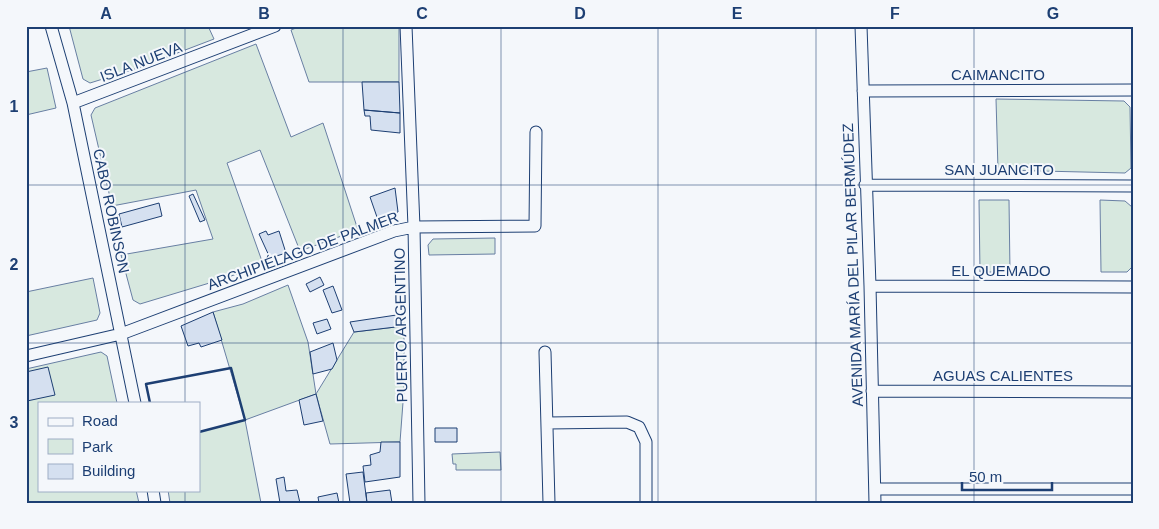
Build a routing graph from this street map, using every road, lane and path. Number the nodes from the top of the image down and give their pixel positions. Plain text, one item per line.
1 (51, 26) edge
2 (275, 26) edge
3 (406, 26) edge
4 (861, 26) edge
5 (1133, 90) edge
6 (863, 91) junction
7 (73, 103) junction
8 (536, 132) dead end
9 (865, 185) junction
10 (1133, 186) edge
11 (414, 227) junction
12 (870, 286) junction
13 (1133, 286) edge
14 (121, 334) junction
15 (545, 352) dead end
16 (26, 356) edge
17 (872, 391) junction
18 (1133, 392) edge
19 (135, 402) edge
20 (547, 423) junction
21 (874, 489) junction
22 (1133, 489) edge
23 (419, 503) edge
24 (549, 503) edge
25 (646, 503) edge
26 (875, 503) edge

1 - 7 street, CABO ROBINSON
2 - 7 street, ISLA NUEVA
3 - 11 street, PUERTO ARGENTINO
4 - 6 street, AVENIDA MARÍA DEL PILAR BERMÚDEZ
5 - 6 street, CAIMANCITO
6 - 9 street, AVENIDA MARÍA DEL PILAR BERMÚDEZ
7 - 14 street, CABO ROBINSON
8 - 11 street, ARCHIPIÉLAGO DE PALMER
9 - 10 street, SAN JUANCITO
9 - 12 street, AVENIDA MARÍA DEL PILAR BERMÚDEZ
11 - 14 street, ARCHIPIÉLAGO DE PALMER
11 - 23 street, PUERTO ARGENTINO
12 - 13 street, EL QUEMADO
12 - 17 street, AVENIDA MARÍA DEL PILAR BERMÚDEZ
14 - 16 street, ARCHIPIÉLAGO DE PALMER
14 - 19 street, CABO ROBINSON
15 - 20 street
17 - 18 street, AGUAS CALIENTES
17 - 21 street, AVENIDA MARÍA DEL PILAR BERMÚDEZ
20 - 24 street
20 - 25 street
21 - 22 street
21 - 26 street, AVENIDA MARÍA DEL PILAR BERMÚDEZ

